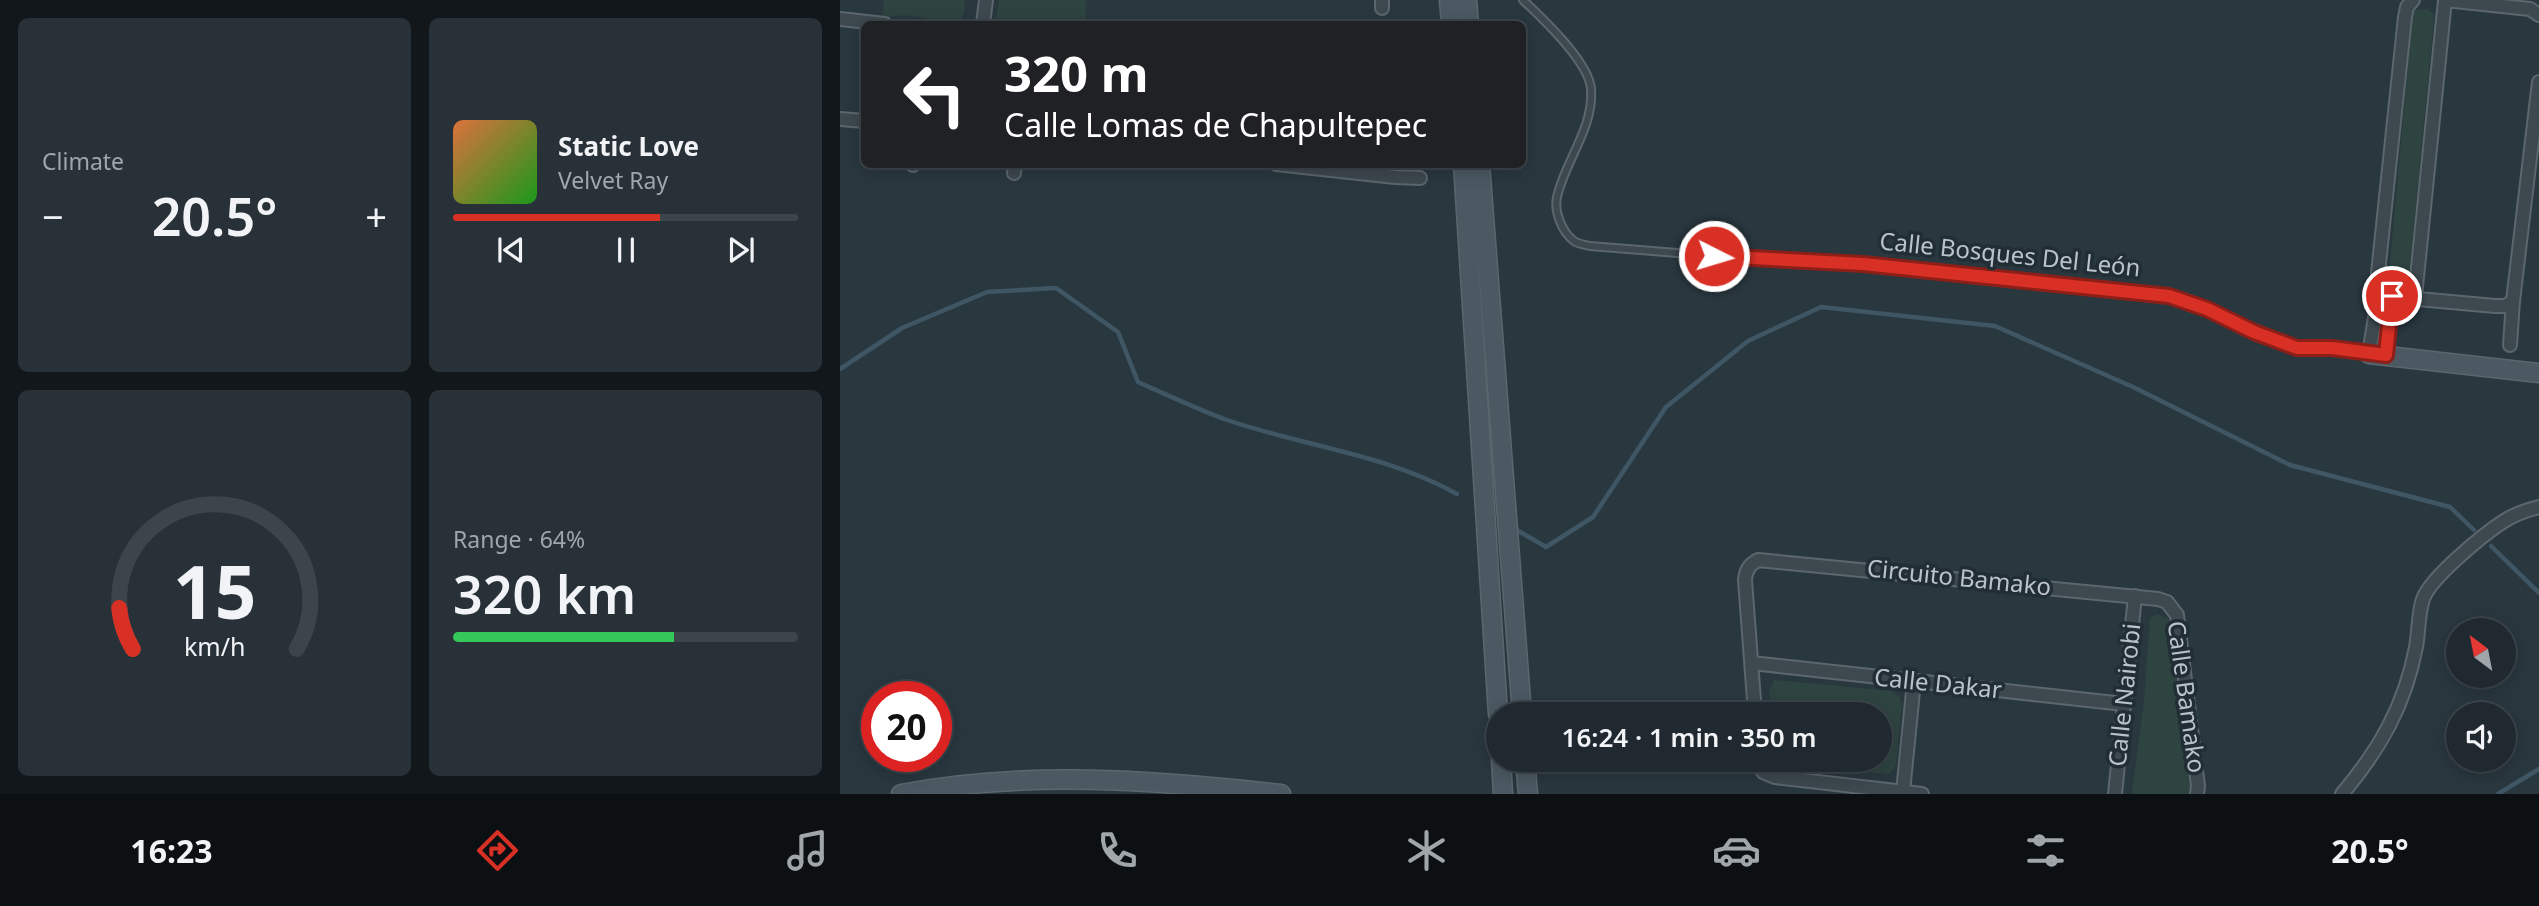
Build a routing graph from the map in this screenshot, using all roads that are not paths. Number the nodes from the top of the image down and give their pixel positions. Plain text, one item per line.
1 (986, 0) edge
2 (1449, 0) edge
3 (1467, 0) edge
4 (1523, 0) edge
5 (2413, 0) edge
6 (2445, 0) edge
7 (2539, 15) edge
8 (840, 19) edge
9 (861, 21) edge
10 (983, 21) edge
11 (1451, 21) edge
12 (1469, 21) edge
13 (2539, 82) edge
14 (840, 119) edge
15 (861, 121) edge
16 (1344, 168) edge
17 (1464, 168) edge
18 (1480, 168) edge
19 (1395, 171) edge
20 (1420, 178) dead end
21 (1477, 234) junction
22 (2385, 295) junction
23 (2415, 297) junction
24 (2513, 301) junction
25 (2510, 345) dead end
26 (2378, 354) junction
27 (2539, 373) edge
28 (2539, 507) edge
29 (2135, 596) junction
30 (2167, 602) joint
31 (1752, 663) junction
32 (1914, 681) junction
33 (1497, 702) edge
34 (1521, 702) edge
35 (1754, 702) edge
36 (2124, 704) junction
37 (1502, 772) edge
38 (1526, 772) edge
39 (1766, 772) edge
40 (1840, 789) edge
41 (2201, 791) edge
42 (1903, 792) junction
43 (1503, 793) edge
44 (901, 794) edge
45 (1281, 794) edge
46 (1528, 794) edge
47 (1922, 794) edge
48 (2115, 794) edge
49 (2342, 794) edge

1 - 10 street
2 - 11 street
3 - 12 street
4 - 26 lane, Calle Bosques Del León
5 - 22 street
6 - 7 street
6 - 23 street
8 - 9 street
13 - 24 street
14 - 15 street
16 - 19 street
17 - 21 street
18 - 21 street
19 - 20 street
21 - 33 street
21 - 34 street
22 - 23 street
22 - 26 street
23 - 24 street
24 - 25 street
26 - 27 street, Calle Bosques Del León
28 - 49 street
29 - 30 street, Circuito Bamako
29 - 31 street, Circuito Bamako
29 - 36 street, Calle Nairobi
30 - 41 street, Calle Bamako
31 - 32 street, Calle Dakar
31 - 35 street
32 - 36 street, Calle Dakar
32 - 42 street
36 - 48 street, Calle Nairobi
37 - 43 street
38 - 46 street
39 - 40 street
40 - 42 street
42 - 47 street
44 - 45 street

